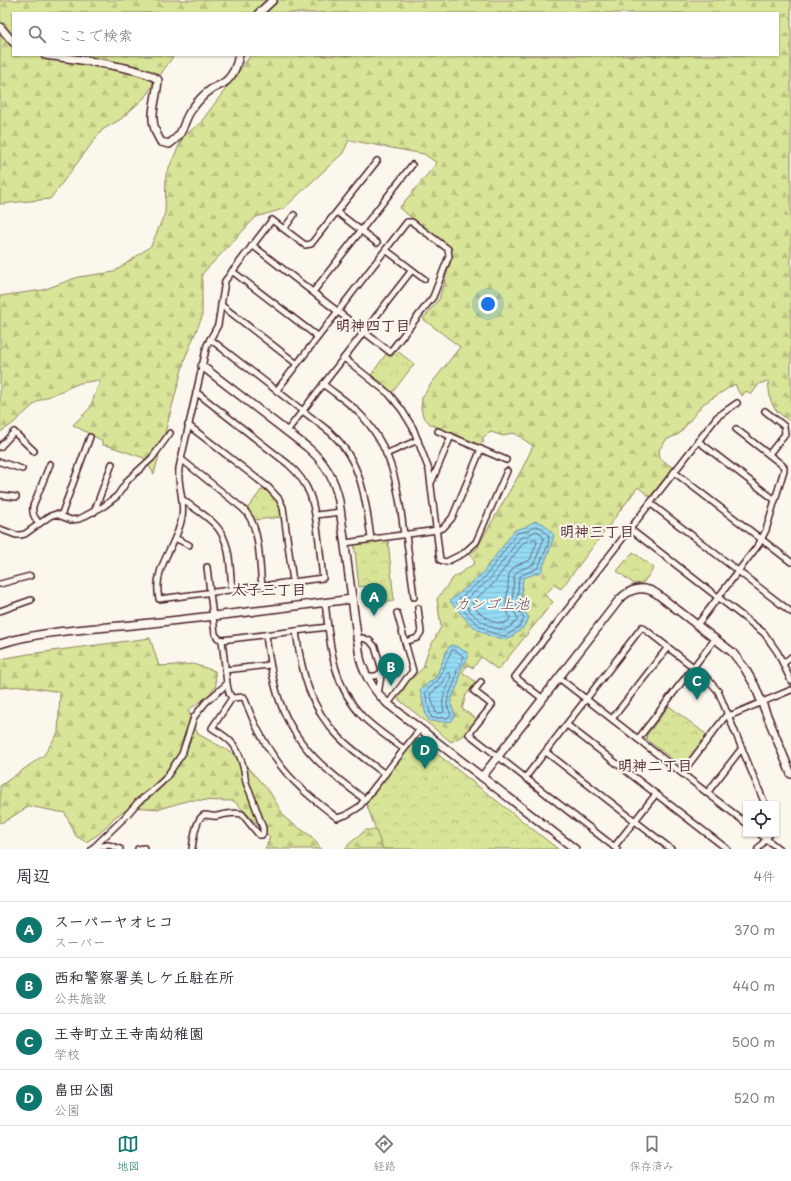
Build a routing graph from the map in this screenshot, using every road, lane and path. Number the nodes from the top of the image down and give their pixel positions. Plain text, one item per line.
1 (273, 0) edge
2 (260, 12) edge
3 (0, 27) edge
4 (12, 41) edge
5 (51, 56) edge
6 (239, 56) edge
7 (377, 161) dead end
8 (412, 165) dead end
9 (337, 212) junction
10 (294, 215) dead end
11 (284, 229) junction
12 (361, 231) junction
13 (377, 243) dead end
14 (252, 245) junction
15 (386, 250) junction
16 (412, 270) junction
17 (232, 272) junction
18 (424, 280) dead end
19 (313, 292) junction
20 (221, 305) junction
21 (338, 311) junction
22 (364, 332) junction
23 (318, 337) junction
24 (210, 339) junction
25 (344, 358) junction
26 (297, 364) junction
27 (202, 366) junction
28 (323, 384) junction
29 (277, 390) junction
30 (196, 392) junction
31 (736, 403) dead end
32 (303, 411) junction
33 (764, 411) dead end
34 (188, 425) junction
35 (736, 429) dead end
36 (287, 431) junction
37 (438, 431) dead end
38 (170, 433) dead end
39 (451, 436) junction
40 (90, 437) dead end
41 (418, 440) junction
42 (698, 441) junction
43 (0, 447) edge
44 (481, 449) junction
45 (34, 451) dead end
46 (386, 454) junction
47 (769, 454) junction
48 (181, 459) junction
49 (506, 460) dead end
50 (0, 462) edge
51 (50, 464) dead end
52 (112, 464) dead end
53 (22, 469) dead end
54 (507, 471) dead end
55 (674, 472) junction
56 (431, 483) junction
57 (0, 495) edge
58 (16, 497) dead end
59 (182, 499) junction
60 (775, 500) junction
61 (650, 503) junction
62 (94, 512) junction
63 (341, 512) junction
64 (316, 515) junction
65 (61, 516) junction
66 (39, 523) junction
67 (630, 528) junction
68 (0, 529) edge
69 (436, 530) junction
70 (405, 535) junction
71 (175, 538) junction
72 (371, 539) junction
73 (762, 539) junction
74 (345, 543) junction
75 (190, 545) dead end
76 (791, 562) edge
77 (207, 567) dead end
78 (738, 571) junction
79 (30, 576) dead end
80 (293, 582) junction
81 (0, 584) edge
82 (262, 586) junction
83 (232, 590) junction
84 (210, 592) junction
85 (414, 597) dead end
86 (718, 597) junction
87 (352, 599) junction
88 (30, 600) dead end
89 (325, 602) junction
90 (418, 608) dead end
91 (0, 611) edge
92 (791, 612) edge
93 (397, 614) dead end
94 (213, 615) junction
95 (697, 625) junction
96 (328, 627) junction
97 (296, 631) junction
98 (266, 635) junction
99 (356, 639) junction
100 (715, 639) junction
101 (222, 640) junction
102 (405, 642) junction
103 (0, 644) edge
104 (668, 647) junction
105 (791, 657) edge
106 (784, 663) junction
107 (270, 665) junction
108 (694, 667) junction
109 (225, 670) junction
110 (382, 672) junction
111 (366, 676) junction
112 (559, 678) junction
113 (791, 681) edge
114 (481, 682) dead end
115 (227, 684) junction
116 (791, 690) edge
117 (378, 694) junction
118 (232, 698) junction
119 (543, 699) junction
120 (587, 699) junction
121 (762, 702) junction
122 (388, 704) junction
123 (729, 715) junction
124 (612, 719) junction
125 (567, 725) junction
126 (420, 729) junction
127 (638, 739) junction
128 (742, 748) junction
129 (404, 749) junction
130 (546, 752) junction
131 (498, 757) junction
132 (682, 773) junction
133 (385, 774) junction
134 (791, 774) edge
135 (482, 777) junction
136 (525, 778) junction
137 (707, 793) junction
138 (656, 794) junction
139 (365, 800) junction
140 (764, 801) edge
141 (635, 821) junction
142 (743, 821) edge
143 (767, 837) edge
144 (769, 837) edge
145 (93, 848) edge
146 (144, 848) dead end
147 (615, 848) edge
148 (120, 849) edge
149 (138, 849) edge
150 (192, 849) edge
151 (575, 849) edge
152 (672, 849) edge
153 (727, 849) edge
154 (758, 849) edge
155 (779, 849) edge

1 - 2 street
3 - 4 street
5 - 6 street
7 - 9 street
8 - 12 street
9 - 11 street
9 - 12 street
10 - 11 street
11 - 14 street
12 - 13 street
12 - 19 street
14 - 17 street
14 - 19 street
15 - 16 street
15 - 21 street
15 - 22 street
16 - 18 street
16 - 22 street
17 - 20 street
17 - 23 street
19 - 21 street
20 - 24 street
20 - 26 street
21 - 22 street
21 - 23 street
22 - 25 street
23 - 26 street
24 - 27 street
24 - 29 street
25 - 28 street
25 - 41 street
26 - 29 street
27 - 30 street
27 - 36 street
28 - 32 street
28 - 46 street
29 - 32 street
30 - 34 street
30 - 64 street
31 - 42 street
32 - 36 street
32 - 72 street
33 - 47 street
34 - 48 street
34 - 80 street
35 - 47 street
36 - 63 street
37 - 39 street
38 - 62 street
39 - 44 street
39 - 56 street
40 - 65 street
41 - 46 street
41 - 56 street
42 - 55 street
42 - 60 street
43 - 45 street
44 - 49 street
44 - 69 street
46 - 70 street
47 - 60 street
48 - 59 street
48 - 82 street
50 - 53 street
51 - 66 street
52 - 62 street
54 - 69 street
55 - 61 street
55 - 73 street
56 - 69 street
57 - 58 street
59 - 71 street
59 - 83 street
60 - 73 street
61 - 67 street
61 - 78 street
62 - 65 street
63 - 64 street
63 - 74 street
64 - 80 street
65 - 66 street
66 - 68 street
67 - 86 street
67 - 119 street
69 - 70 street
70 - 72 street
70 - 85 street
71 - 75 street
71 - 84 street
72 - 74 street
73 - 76 street
73 - 78 street
74 - 87 street
77 - 84 street
78 - 86 street
78 - 92 street
79 - 81 street
80 - 82 street
82 - 83 street
83 - 84 street
84 - 94 street
86 - 95 street
86 - 106 street
87 - 89 street
87 - 99 street
88 - 91 street
89 - 94 street
89 - 96 street
90 - 102 street
93 - 102 street
94 - 101 street
94 - 103 street
95 - 100 street
95 - 112 street
96 - 97 street
96 - 129 street
97 - 98 street
97 - 133 street
98 - 101 street
98 - 107 street
99 - 110 street
99 - 111 street
100 - 108 street
100 - 121 street
101 - 109 street
102 - 122 street
104 - 108 street
104 - 120 street
104 - 124 street
105 - 106 street
106 - 113 street
107 - 109 street
107 - 139 street
108 - 123 street
108 - 127 street
109 - 115 street
110 - 111 street
110 - 117 street
111 - 117 street
112 - 119 street
112 - 120 street
114 - 131 street
115 - 118 street
115 - 145 street
116 - 121 street
117 - 122 street
118 - 139 street
118 - 150 street
119 - 131 street
120 - 124 street
120 - 125 street
121 - 123 street
121 - 134 street
122 - 126 street
123 - 128 street
123 - 132 street
124 - 127 street
125 - 130 street
125 - 138 street
126 - 129 street
126 - 135 street
127 - 132 street
128 - 137 street
128 - 140 street
129 - 133 street
130 - 136 street
130 - 141 street
131 - 135 street
131 - 136 street
132 - 137 street
133 - 139 street
135 - 151 street
136 - 147 street
137 - 142 street
138 - 141 street
138 - 153 street
141 - 147 street
141 - 152 street
143 - 154 street
144 - 155 street
145 - 148 street
146 - 149 street

